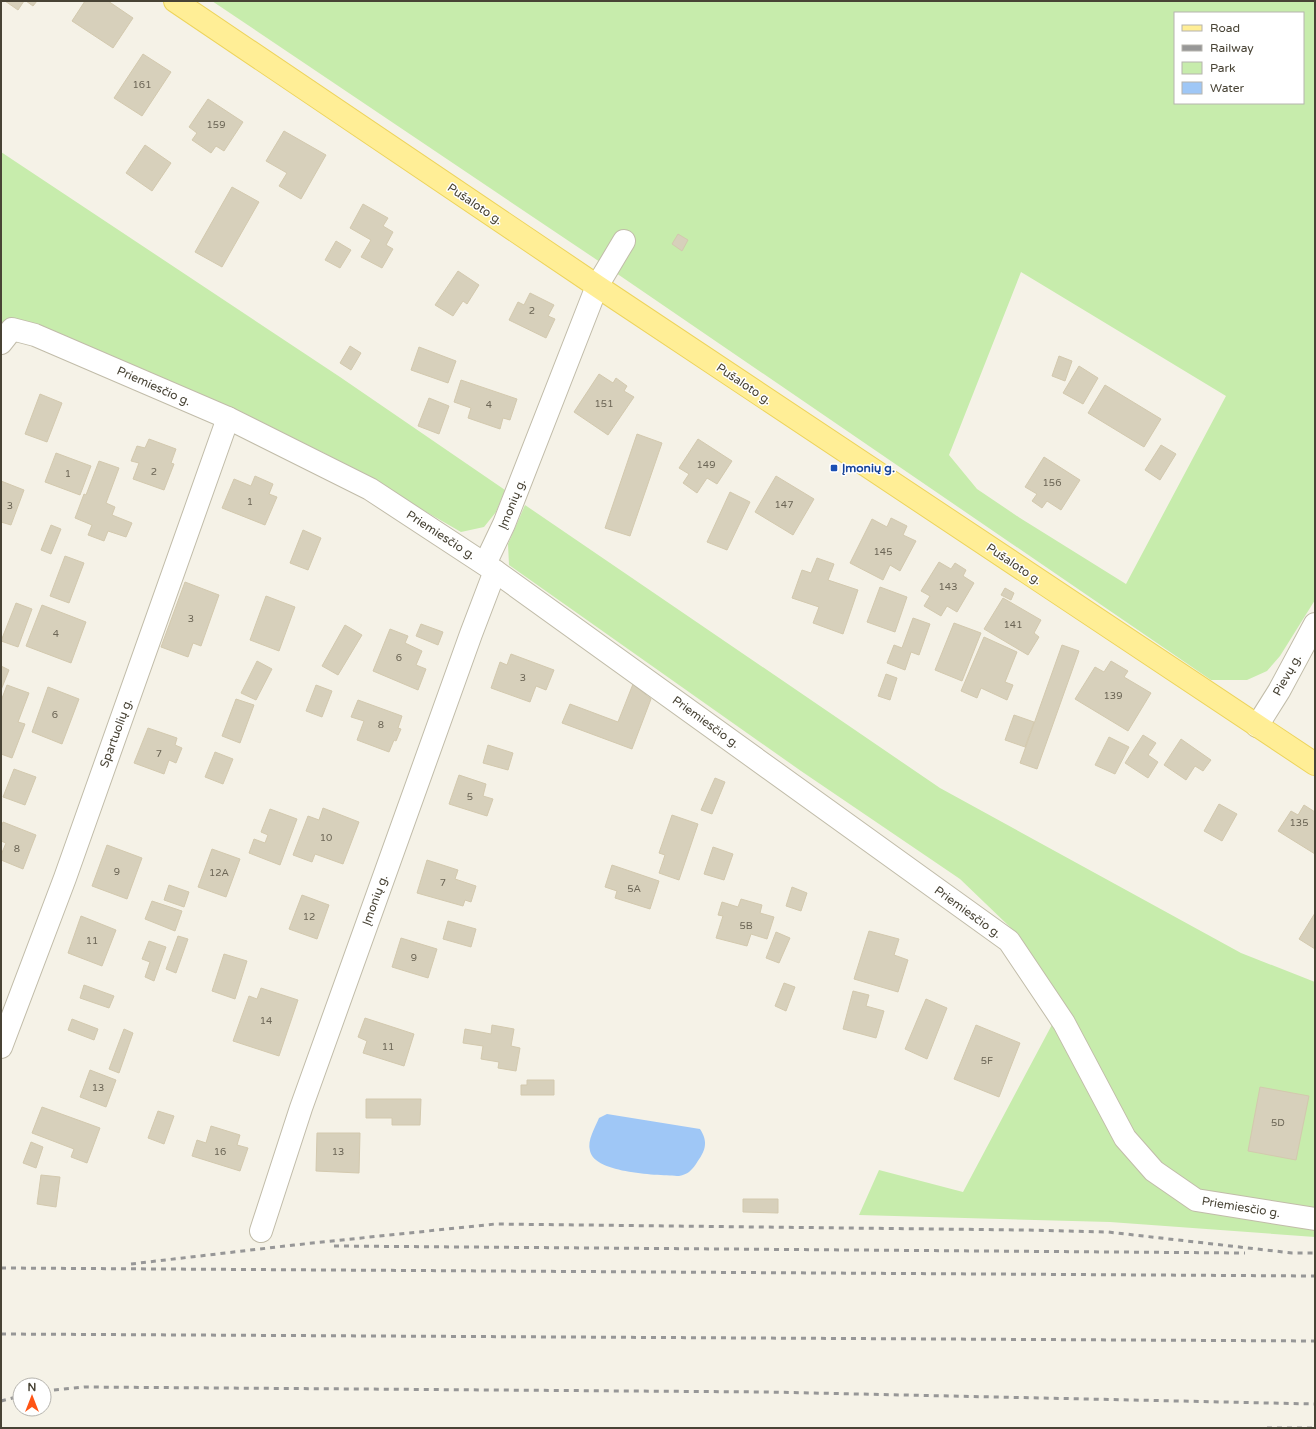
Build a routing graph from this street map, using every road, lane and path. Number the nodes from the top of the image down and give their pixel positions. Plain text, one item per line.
1 (175, 1) edge
2 (624, 241) dead end
3 (597, 286) junction
4 (1, 343) edge
5 (228, 418) junction
6 (490, 568) junction
7 (1315, 624) edge
8 (1257, 726) junction
9 (1315, 764) edge
10 (1, 1047) edge
11 (1315, 1219) edge
12 (261, 1231) dead end

1 - 3 main road, Pušaloto g.
2 - 3 street, Įmonių g.
3 - 6 street, Įmonių g.
3 - 8 main road, Pušaloto g.
4 - 5 street, Priemiesčio g.
5 - 6 street, Priemiesčio g.
5 - 10 street, Spartuolių g.
6 - 11 street, Priemiesčio g.
6 - 12 street, Įmonių g.
7 - 8 street, Pievų g.
8 - 9 main road, Pušaloto g.

